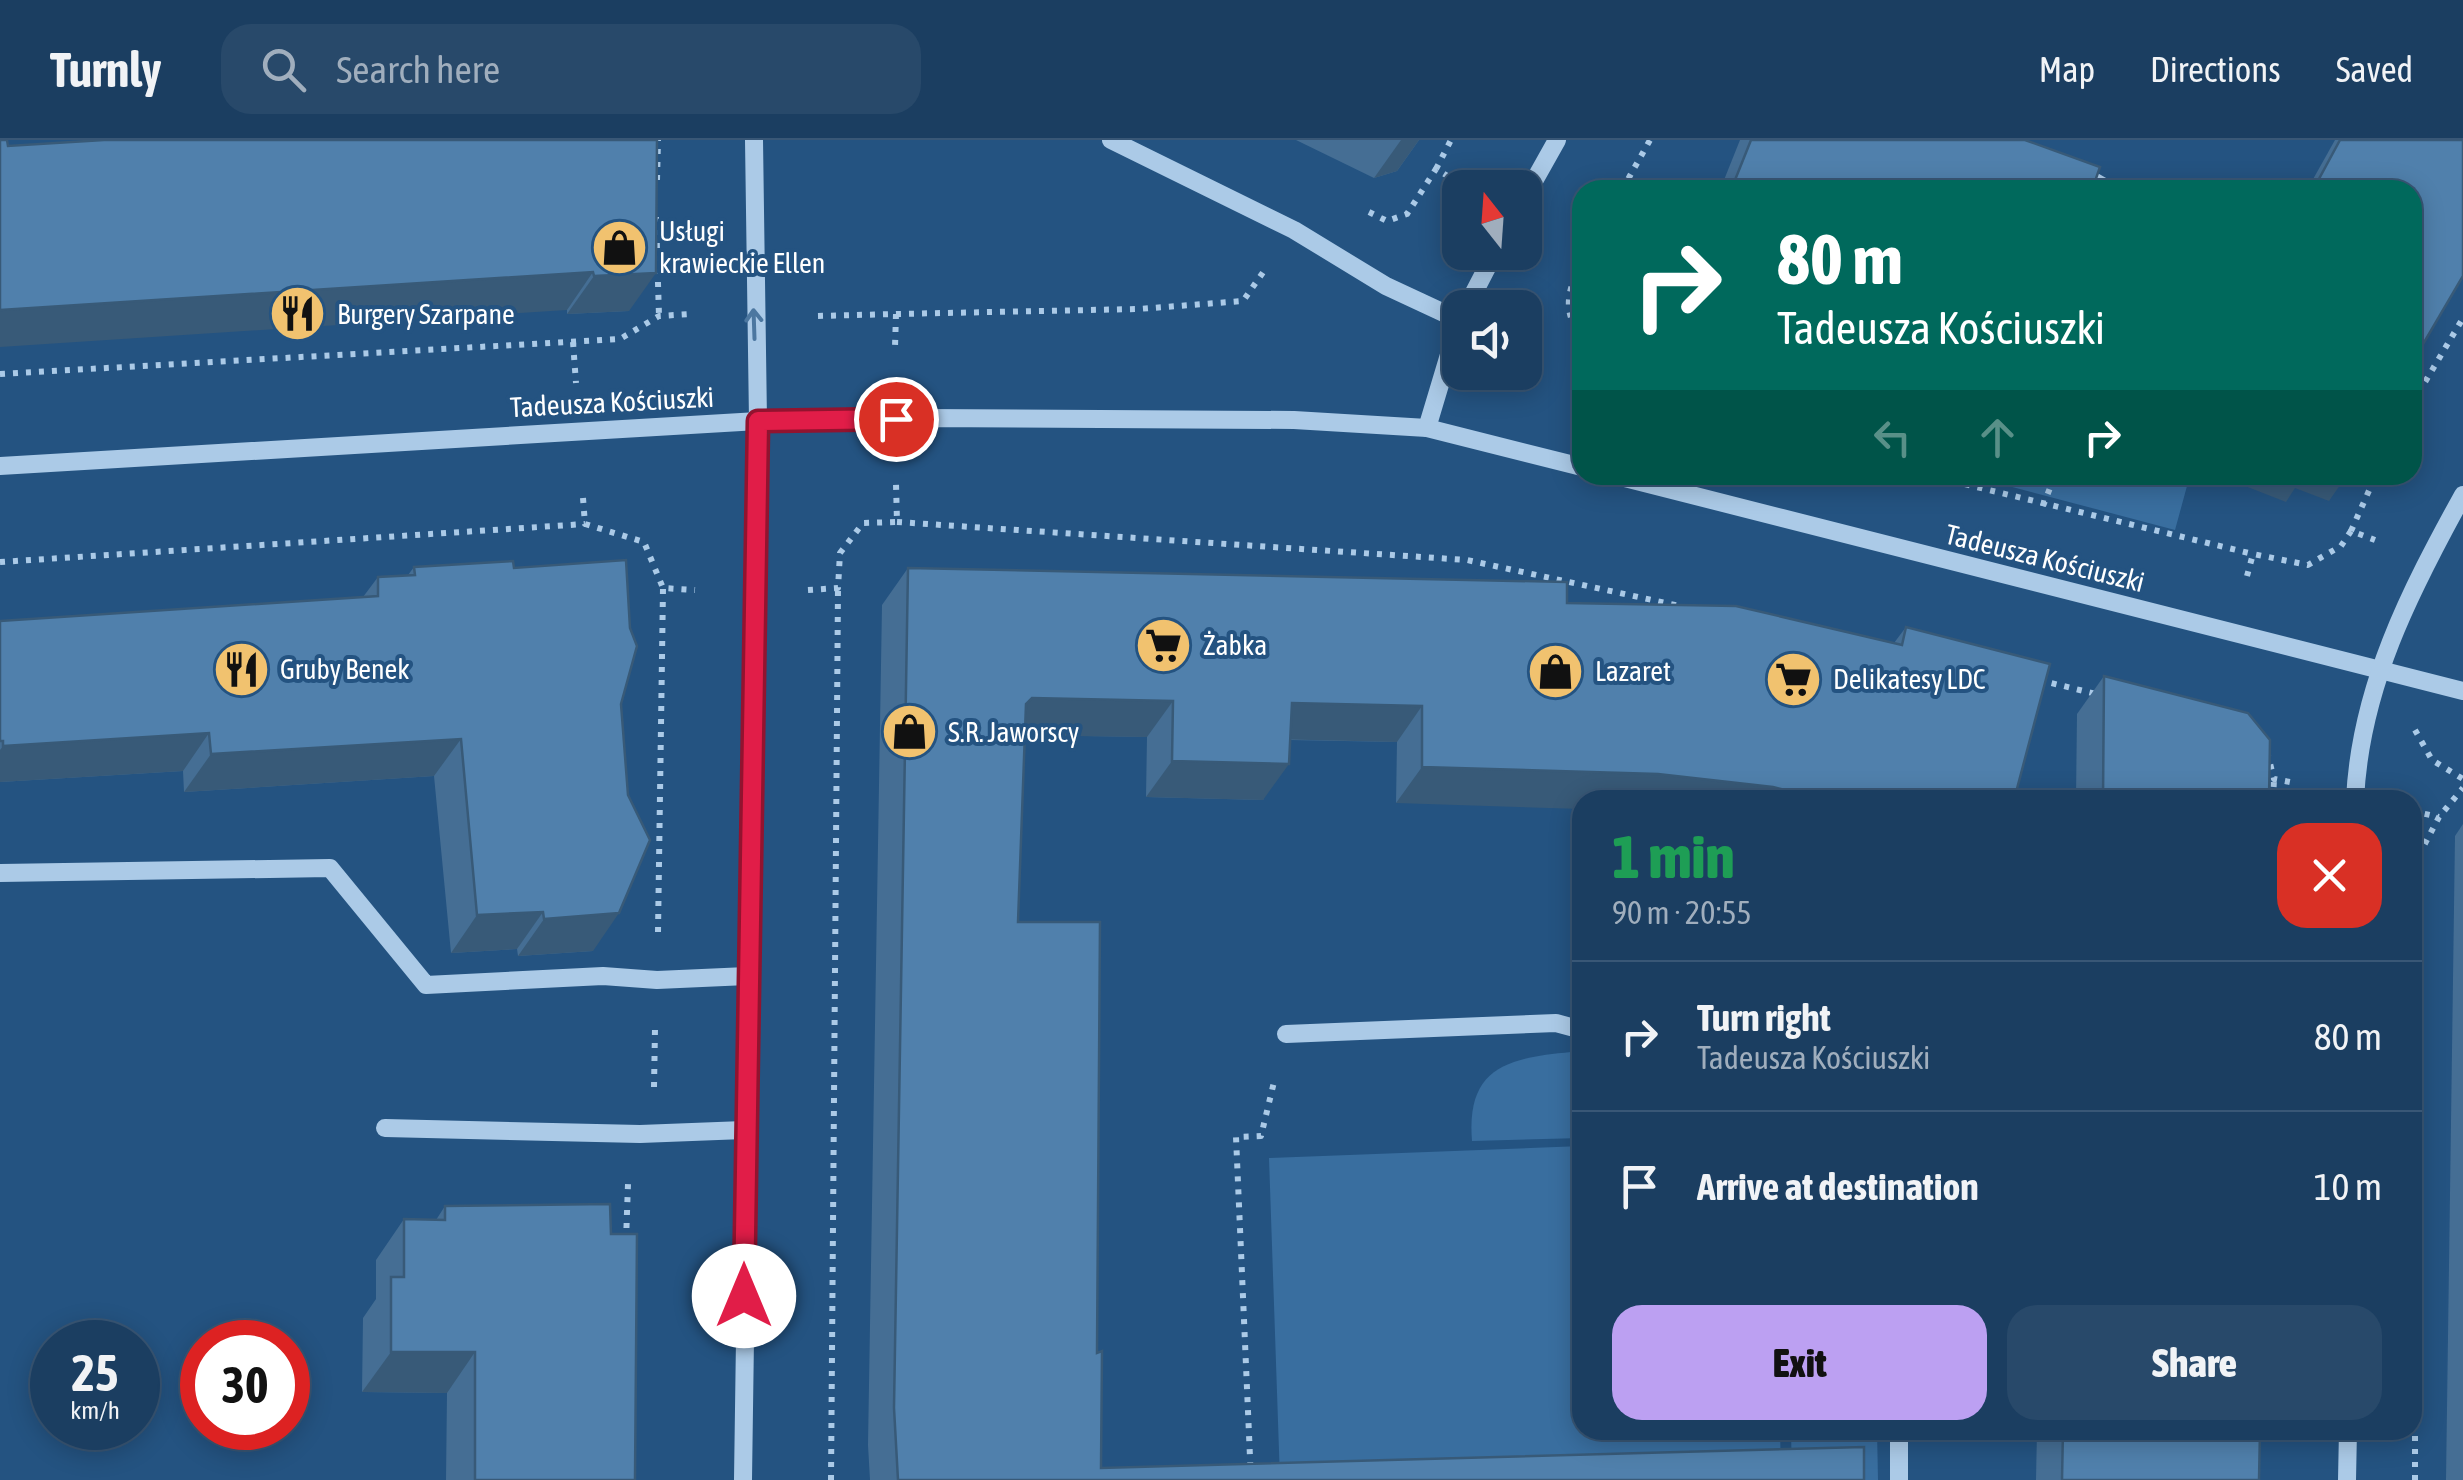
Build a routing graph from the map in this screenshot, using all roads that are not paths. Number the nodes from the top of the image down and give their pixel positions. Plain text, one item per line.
1 (754, 140) edge
2 (1111, 140) edge
3 (1557, 140) edge
4 (2058, 160) edge
5 (1540, 170) edge
6 (2092, 180) edge
7 (1442, 311) edge
8 (1442, 378) edge
9 (758, 421) junction
10 (1427, 428) junction
11 (1572, 464) edge
12 (0, 466) edge
13 (1653, 485) edge
14 (2463, 495) edge
15 (2378, 668) junction
16 (2463, 691) edge
17 (2356, 790) edge
18 (0, 873) edge
19 (747, 976) junction
20 (1572, 1027) edge
21 (1286, 1034) road end
22 (385, 1128) dead end
23 (744, 1130) junction
24 (1899, 1440) edge
25 (2348, 1440) edge
26 (742, 1480) edge
27 (1899, 1480) edge
28 (2347, 1480) edge

9 -> 1 street
2 - 7 street
3 - 5 street
4 - 6 street
8 - 10 street
9 - 10 street, Tadeusza Kościuszki
9 - 12 street, Tadeusza Kościuszki
9 - 19 street
10 - 11 street, Tadeusza Kościuszki
13 - 15 street, Tadeusza Kościuszki
14 - 15 street
15 - 16 street, Tadeusza Kościuszki
15 - 17 street
18 - 19 street
19 - 23 street
20 - 21 street
22 - 23 street
23 - 26 street
24 - 27 street
25 - 28 street

